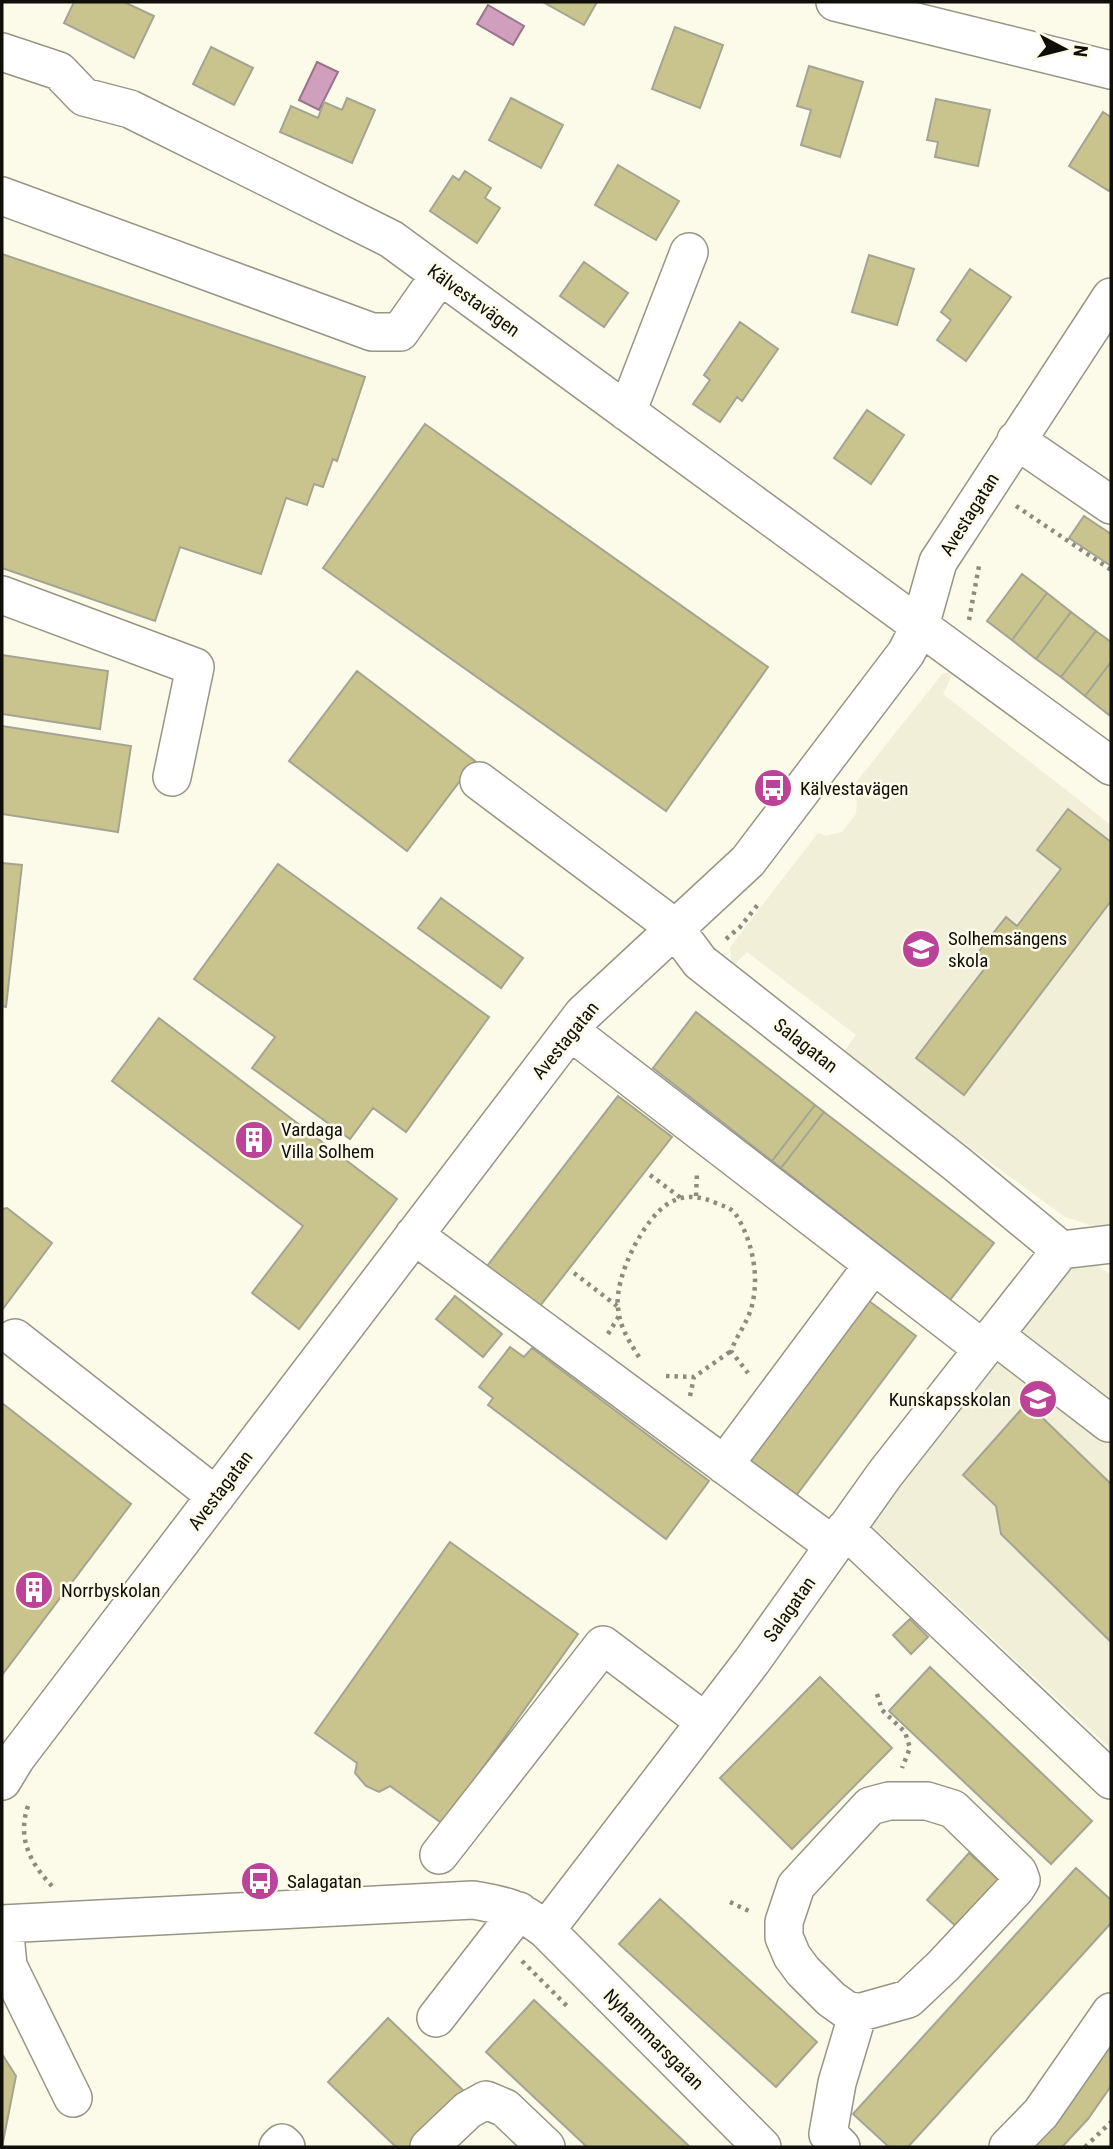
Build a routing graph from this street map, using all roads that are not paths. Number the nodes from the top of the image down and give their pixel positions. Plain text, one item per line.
1 (835, 2) edge
2 (2, 52) edge
3 (1111, 70) edge
4 (2, 196) edge
5 (689, 252) dead end
6 (440, 275) junction
7 (1111, 297) edge
8 (627, 412) junction
9 (1016, 440) junction
10 (1111, 505) edge
11 (2, 595) edge
12 (920, 625) junction
13 (1111, 766) edge
14 (173, 777) dead end
15 (479, 781) dead end
16 (674, 927) junction
17 (570, 1031) junction
18 (414, 1235) junction
19 (1111, 1244) edge
20 (1061, 1250) junction
21 (873, 1265) junction
22 (15, 1338) dead end
23 (989, 1342) junction
24 (1111, 1421) edge
25 (724, 1465) junction
26 (216, 1496) junction
27 (840, 1537) junction
28 (704, 1721) junction
29 (1111, 1780) edge
30 (17, 1790) edge
31 (439, 1855) dead end
32 (533, 1921) junction
33 (3, 1924) edge
34 (858, 2012) junction
35 (1111, 2012) edge
36 (436, 2018) dead end
37 (74, 2098) dead end
38 (278, 2147) edge
39 (286, 2147) edge
40 (429, 2147) edge
41 (546, 2147) edge
42 (762, 2147) edge
43 (841, 2147) edge
44 (1008, 2147) edge

1 - 3 street
2 - 6 street, Kälvestavägen
4 - 6 street
5 - 8 street
6 - 8 street, Kälvestavägen
7 - 9 street, Avestagatan
8 - 12 street, Kälvestavägen
9 - 10 street
9 - 12 street, Avestagatan
11 - 14 street
12 - 13 street, Kälvestavägen
12 - 16 street, Avestagatan
15 - 16 street, Salagatan
16 - 17 street, Avestagatan
16 - 20 street, Salagatan
17 - 18 street, Avestagatan
17 - 21 street
18 - 25 street
18 - 26 street, Avestagatan
19 - 20 street
20 - 23 street, Salagatan
21 - 23 street
21 - 25 street
22 - 26 street
23 - 24 street
23 - 27 street, Salagatan
25 - 27 street
26 - 30 street, Avestagatan
27 - 28 street, Salagatan
27 - 29 street
28 - 31 street
28 - 32 street, Salagatan
32 - 33 street
32 - 36 street, Salagatan
32 - 42 street, Nyhammarsgatan
33 - 37 street
34 - 34 street
34 - 43 street
35 - 44 street
38 - 39 street
40 - 41 street

